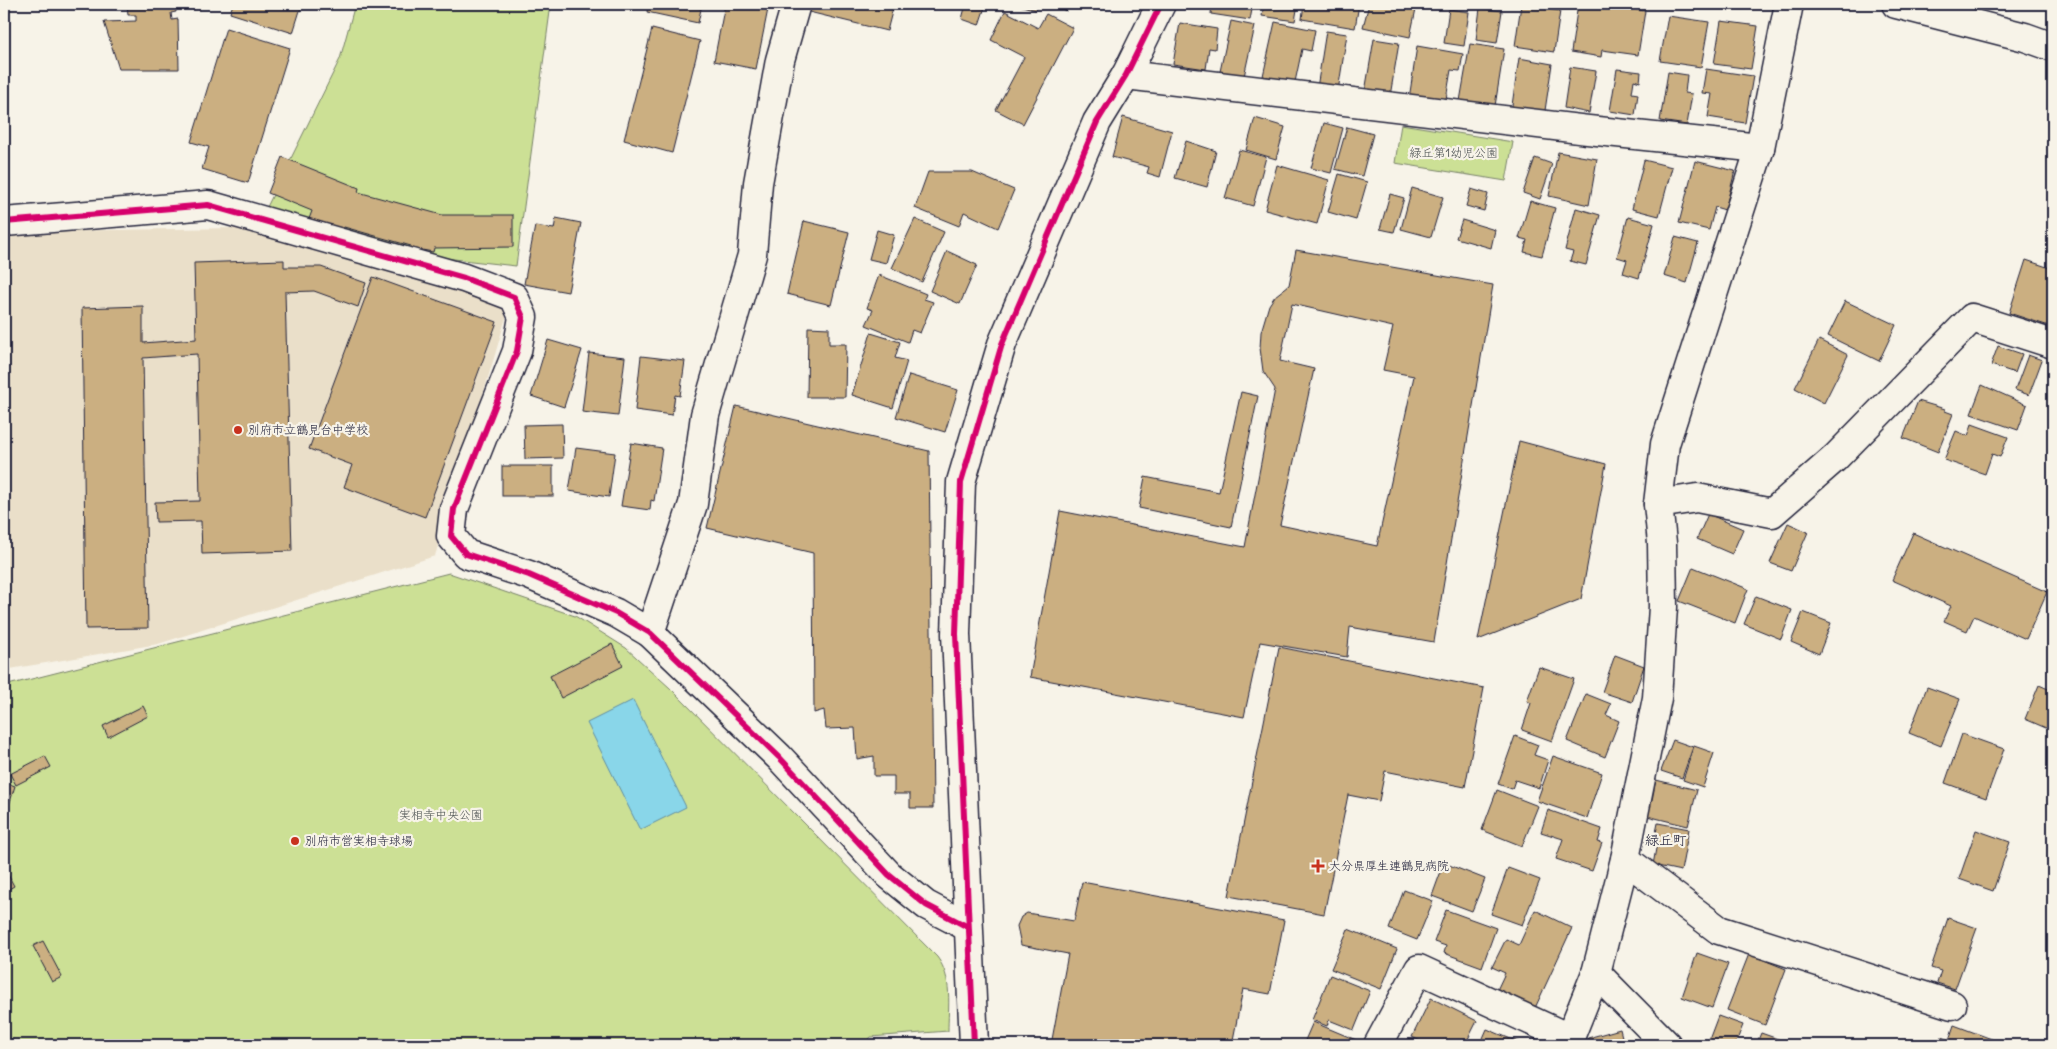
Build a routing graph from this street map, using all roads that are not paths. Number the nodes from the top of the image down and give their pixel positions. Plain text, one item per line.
1 (796, 4) edge
2 (1161, 4) edge
3 (1789, 4) edge
4 (1896, 4) edge
5 (2053, 47) edge
6 (1126, 75) junction
7 (1760, 148) junction
8 (4, 222) edge
9 (2053, 344) edge
10 (1658, 504) junction
11 (650, 633) junction
12 (1625, 859) junction
13 (968, 927) junction
14 (1596, 973) junction
15 (1952, 1005) dead end
16 (1569, 1042) edge
17 (974, 1045) edge
18 (1378, 1045) edge
19 (1667, 1045) edge

1 - 11 street
2 - 6 street
3 - 7 street
4 - 5 street
6 - 7 street
6 - 13 street
7 - 10 street
8 - 11 street
9 - 10 street
10 - 12 street
11 - 13 street
12 - 14 street
12 - 15 street
13 - 17 street
14 - 16 street
14 - 19 street
16 - 18 street

